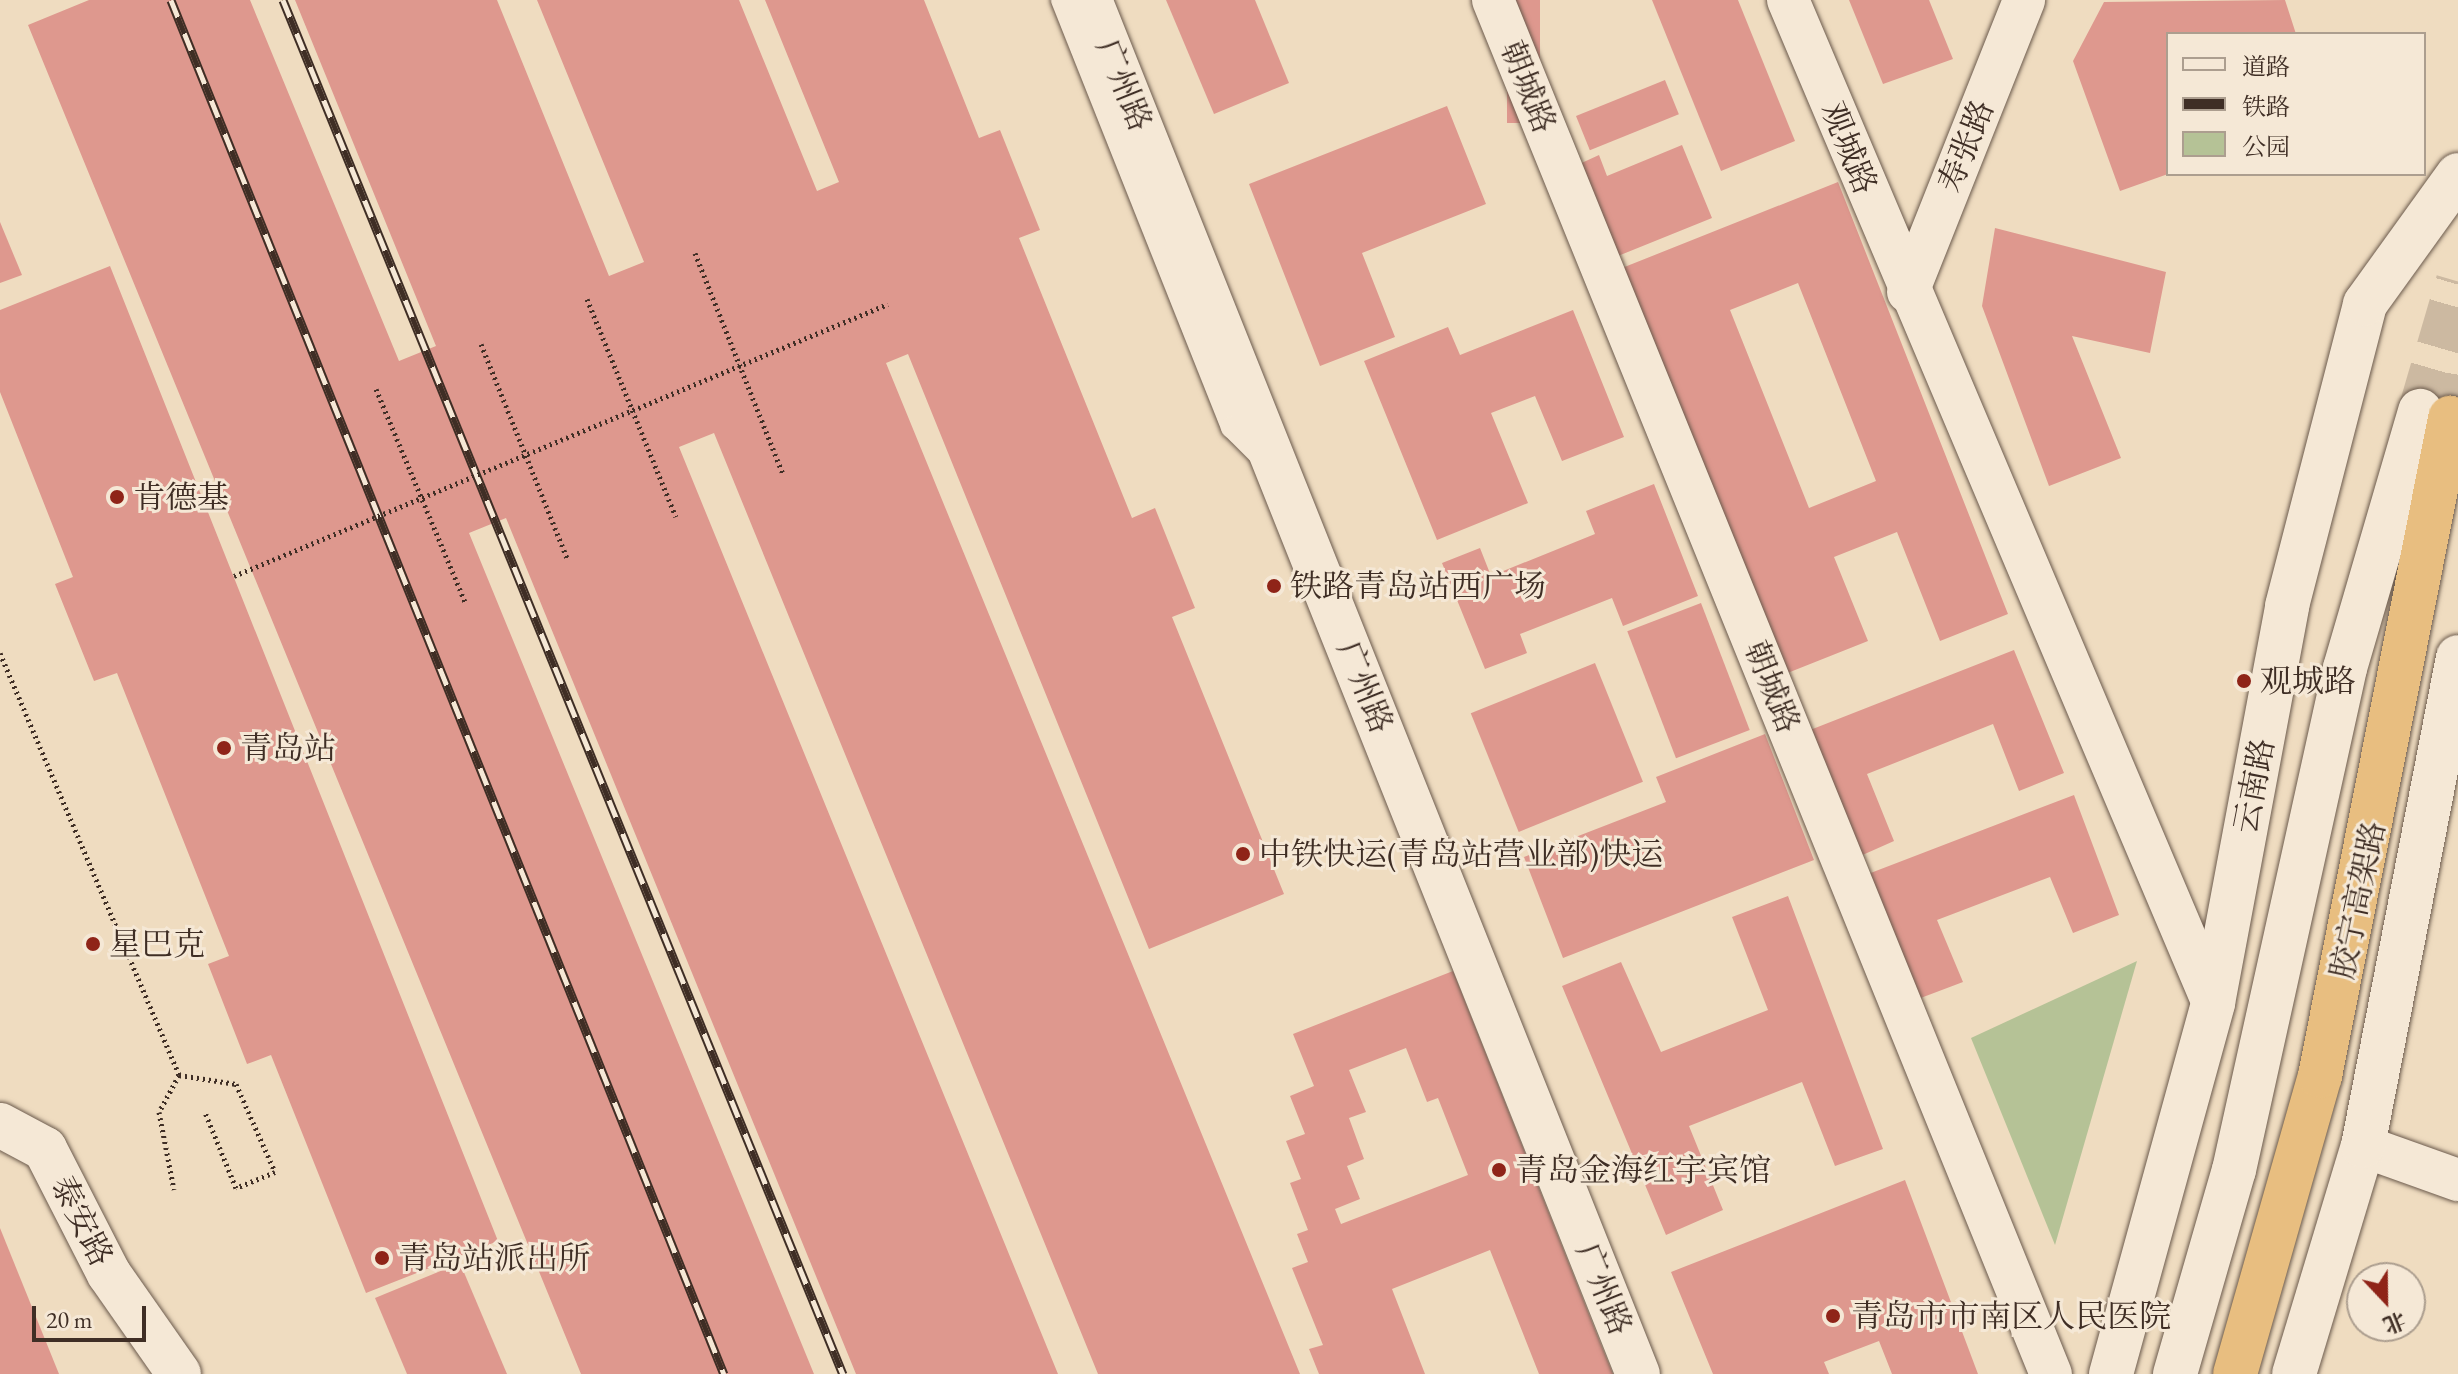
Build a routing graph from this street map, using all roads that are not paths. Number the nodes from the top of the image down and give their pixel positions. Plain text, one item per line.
1 (1062, 0) edge
2 (1090, 0) edge
3 (1493, 0) edge
4 (1788, 0) edge
5 (2024, 0) edge
6 (2458, 175) edge
7 (1908, 292) junction
8 (2435, 414) joint
9 (1281, 477) junction
10 (2458, 657) edge
11 (2213, 1003) junction
12 (0, 1125) edge
13 (2363, 1146) junction
14 (2458, 1180) edge
15 (169, 1368) edge
16 (1638, 1374) edge
17 (2051, 1374) edge
18 (2111, 1374) edge
19 (2175, 1374) edge
20 (2235, 1374) edge
21 (2294, 1374) edge

1 - 9 lane
2 - 9 main road, 广州路
3 - 17 street, 朝城路
4 - 7 street, 观城路
5 - 7 street, 寿张路
6 - 11 main road, 云南路
7 - 11 street, 观城路
8 - 19 main road
8 - 20 highway, 胶宁高架路
9 - 16 main road, 广州路
10 - 13 main road
11 - 18 main road, 云南路
12 - 15 main road, 泰安路
13 - 14 street
13 - 21 main road

